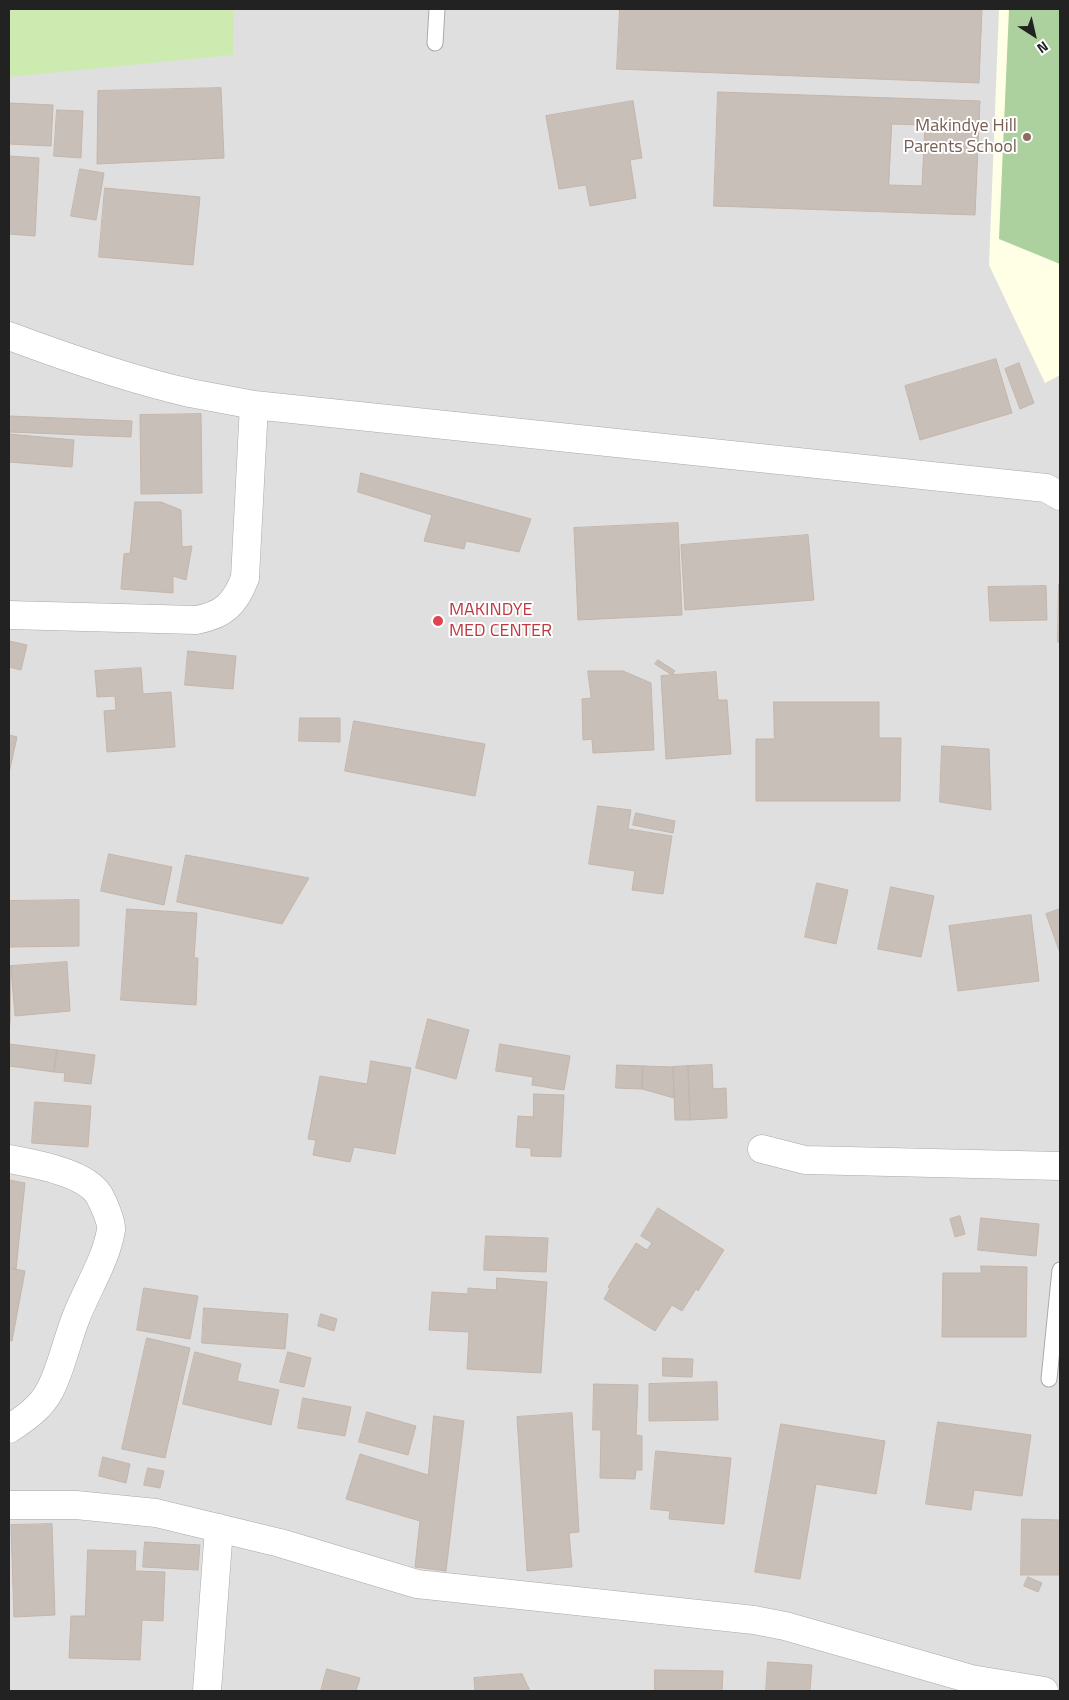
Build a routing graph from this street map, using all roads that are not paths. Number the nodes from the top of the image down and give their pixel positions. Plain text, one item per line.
1 (437, 9) edge
2 (435, 43) dead end
3 (9, 336) edge
4 (254, 405) junction
5 (1060, 496) edge
6 (9, 615) edge
7 (762, 1149) dead end
8 (9, 1159) edge
9 (1060, 1166) edge
10 (1060, 1270) edge
11 (1049, 1379) dead end
12 (9, 1429) edge
13 (9, 1505) edge
14 (220, 1528) junction
15 (207, 1691) edge
16 (1044, 1691) edge

1 - 2 lane
3 - 4 street
4 - 5 street
4 - 6 street
7 - 9 street
8 - 12 street
10 - 11 lane
13 - 14 street
14 - 15 street
14 - 16 street

